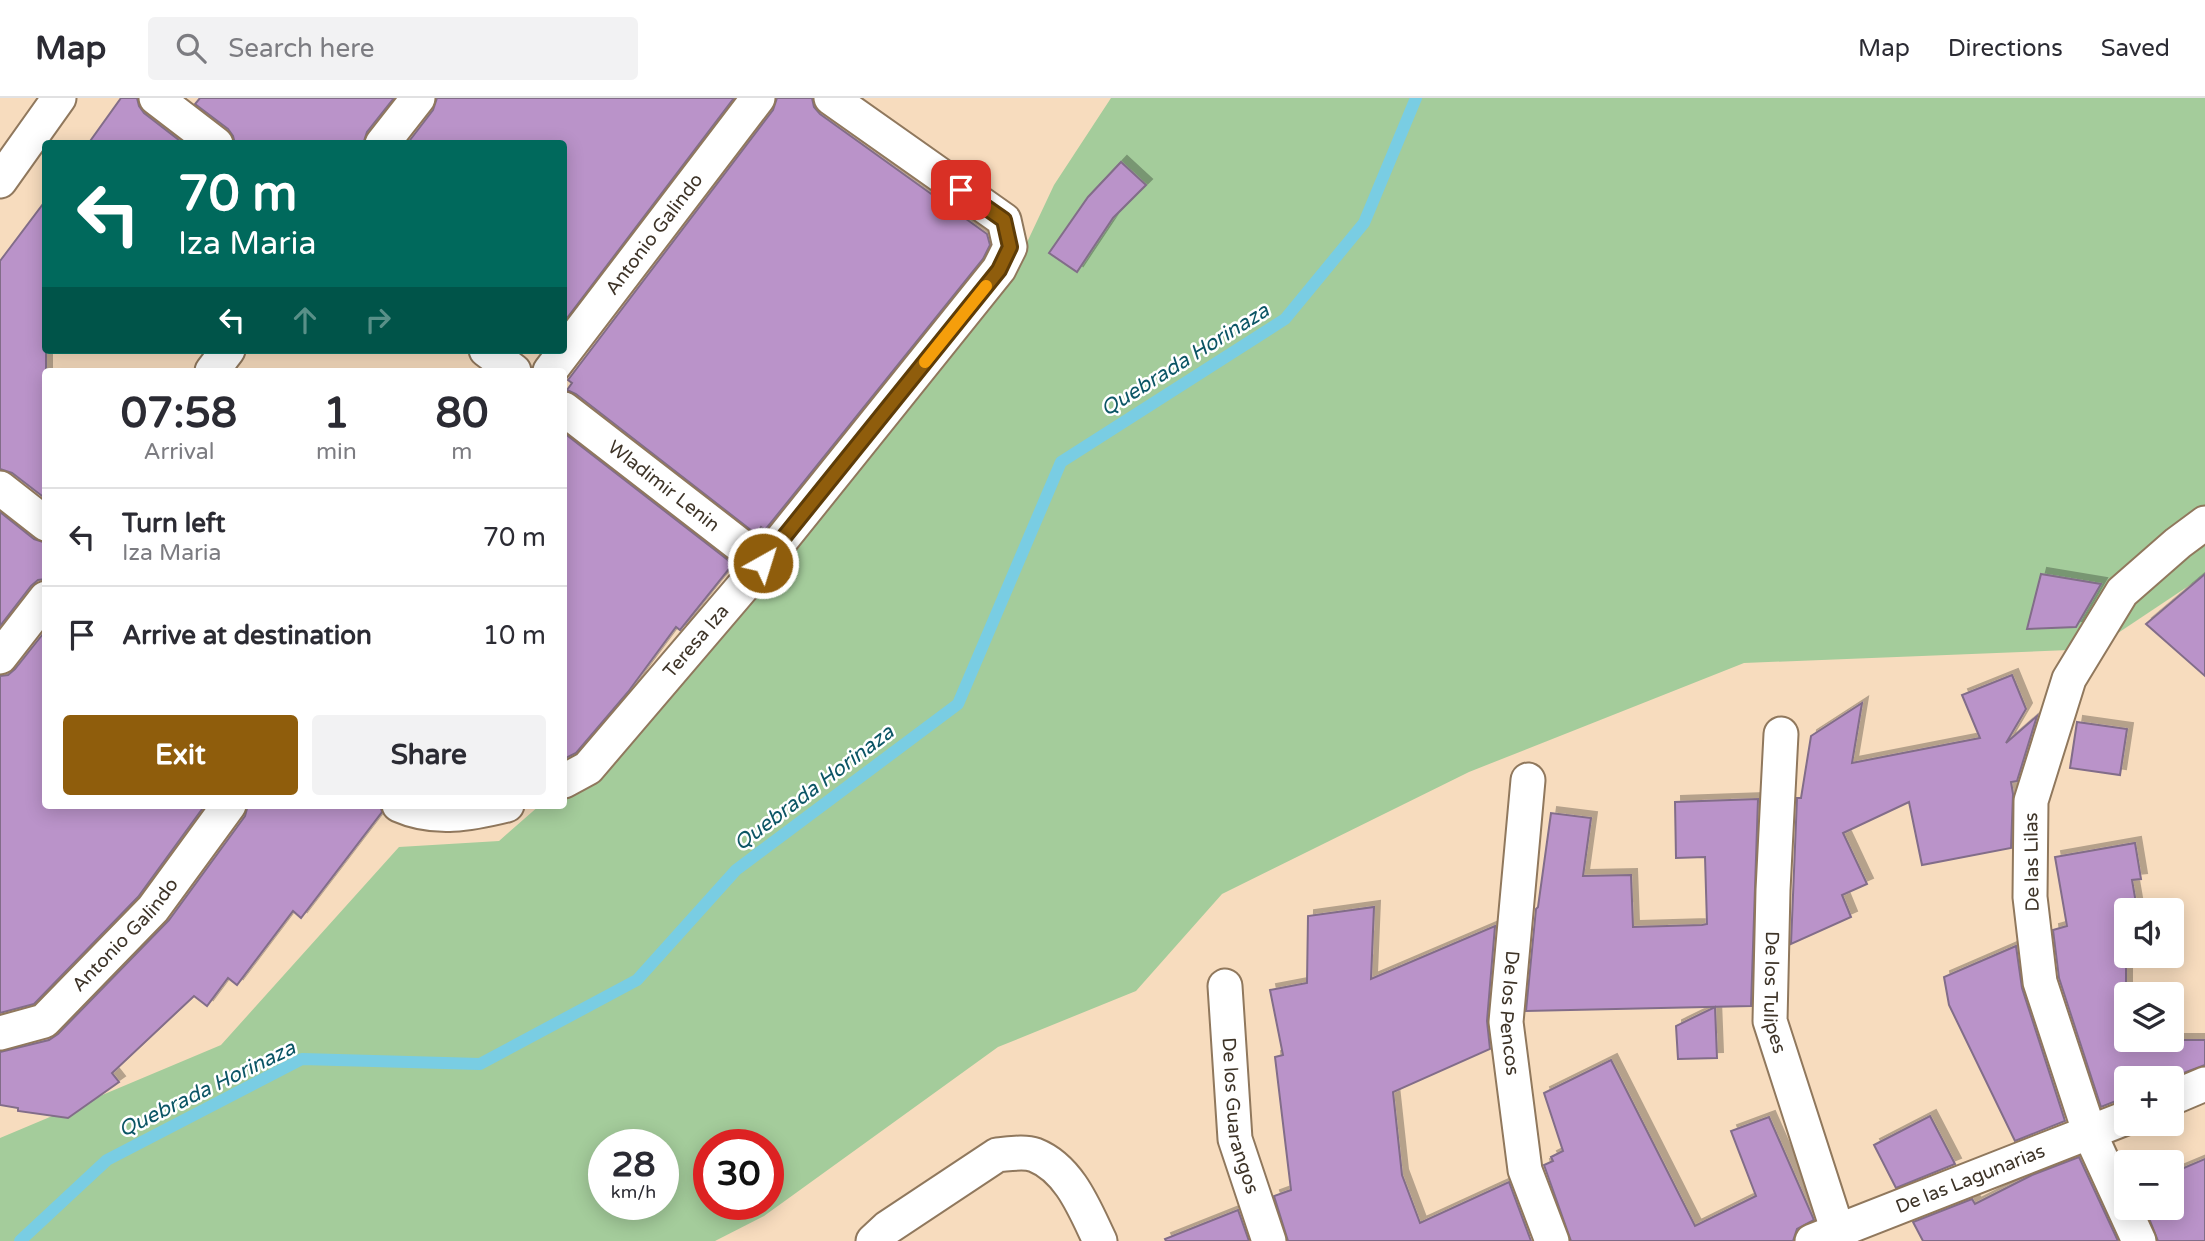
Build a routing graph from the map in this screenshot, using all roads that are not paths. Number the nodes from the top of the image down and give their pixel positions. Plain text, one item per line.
1 (59, 98) edge
2 (156, 98) edge
3 (418, 98) edge
4 (758, 98) edge
5 (831, 98) edge
6 (211, 140) edge
7 (385, 140) edge
8 (0, 181) edge
9 (567, 349) edge
10 (225, 354) edge
11 (491, 354) edge
12 (563, 354) edge
13 (214, 368) edge
14 (510, 368) edge
15 (552, 368) edge
16 (567, 411) edge
17 (0, 488) edge
18 (42, 521) edge
19 (2205, 523) edge
20 (763, 563) junction
21 (42, 603) edge
22 (0, 657) edge
23 (1782, 734) dead end
24 (567, 779) edge
25 (1528, 780) dead end
26 (226, 809) edge
27 (412, 809) edge
28 (492, 809) edge
29 (1225, 986) dead end
30 (0, 1033) edge
31 (2205, 1084) edge
32 (2184, 1093) edge
33 (2114, 1123) edge
34 (2090, 1134) junction
35 (1830, 1237) edge
36 (873, 1241) edge
37 (1100, 1241) edge
38 (1269, 1241) edge
39 (1552, 1241) edge
40 (2139, 1241) edge

1 - 8 street
2 - 6 street
3 - 7 street
4 - 9 street, Antonio Galindo
5 - 20 street, Teresa Iza
10 - 13 street
11 - 14 street
12 - 15 street, Antonio Galindo
16 - 20 street, Wladimir Lenin
17 - 18 street
19 - 34 street, De las Lilas
20 - 24 street, Teresa Iza
21 - 22 street
23 - 35 street, De los Tulipes
25 - 39 street, De los Pencos
26 - 30 street, Antonio Galindo
27 - 28 street
29 - 38 street, De los Guarangos
31 - 32 street
33 - 34 street, De las Lagunarias
34 - 35 street, De las Lagunarias
34 - 40 street, De las Lilas
36 - 37 street

